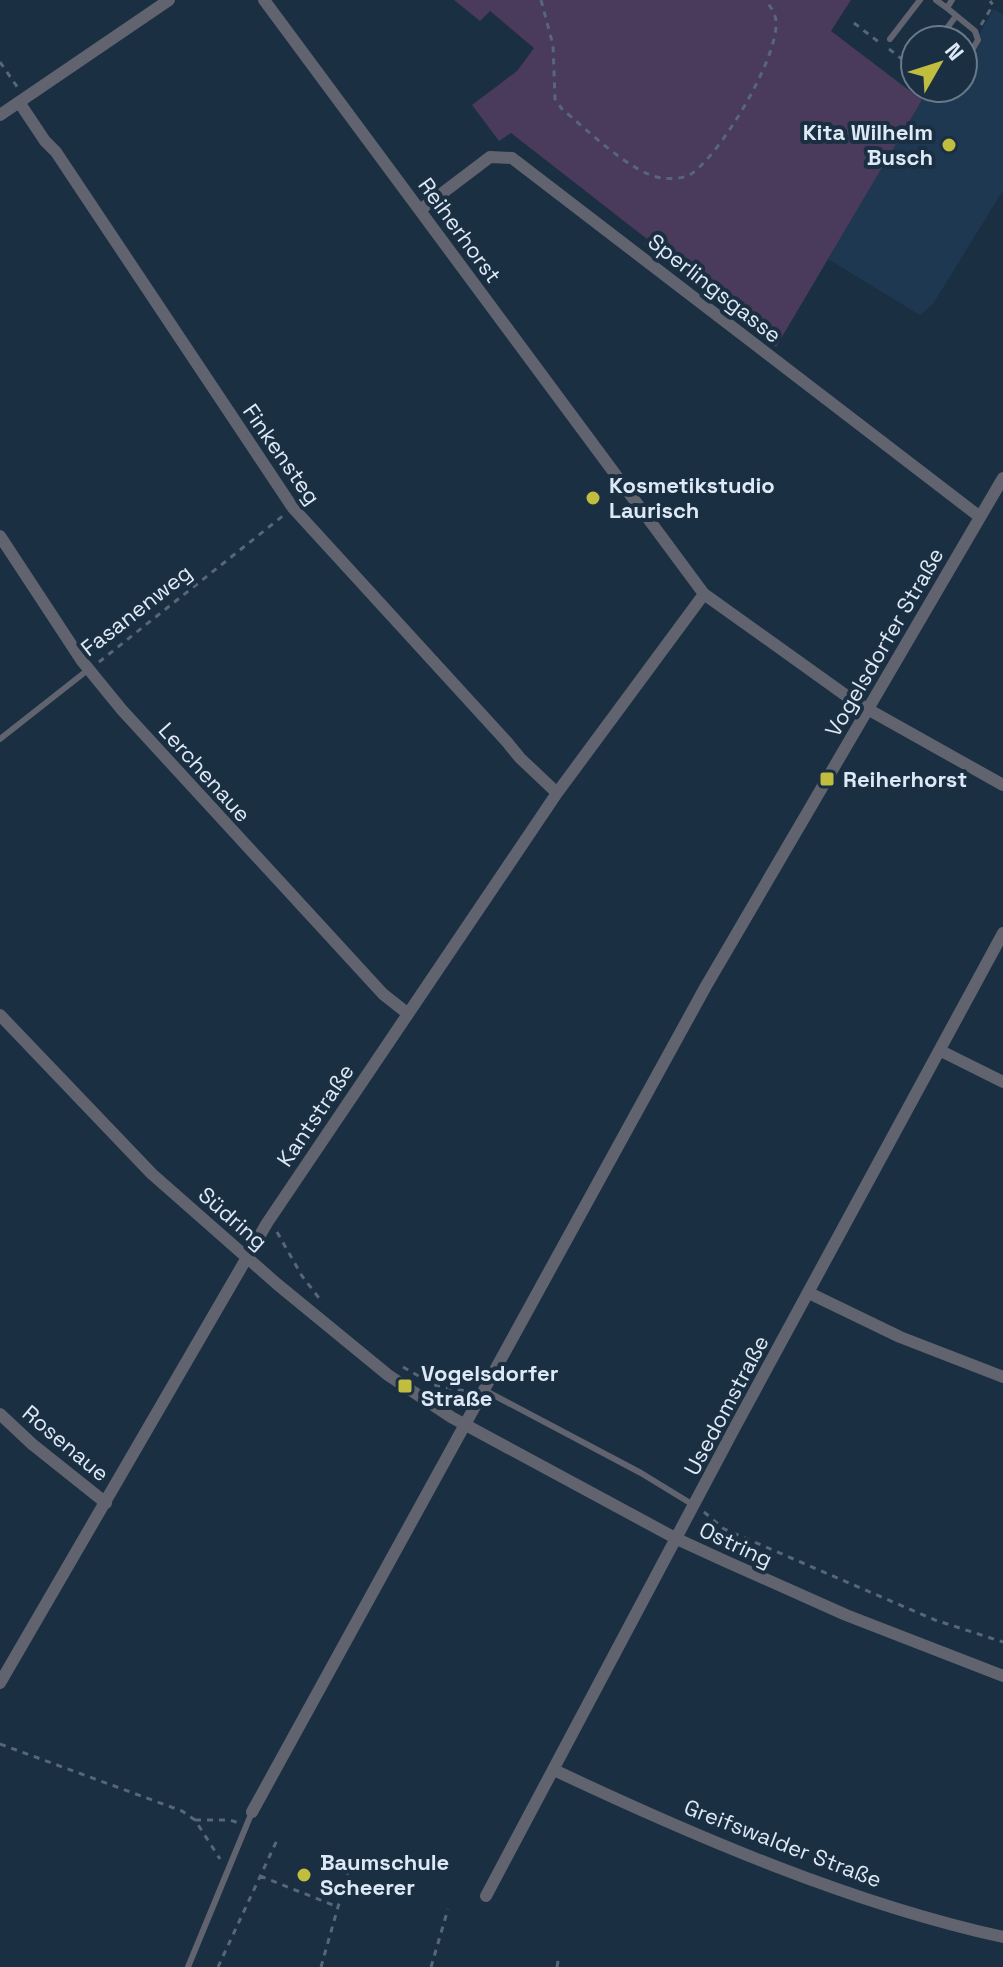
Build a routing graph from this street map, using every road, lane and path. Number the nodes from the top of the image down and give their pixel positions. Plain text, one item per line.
1 (169, 0) edge
2 (264, 0) edge
3 (541, 0) edge
4 (765, 0) edge
5 (920, 0) edge
6 (936, 0) edge
7 (952, 0) edge
8 (947, 8) junction
9 (956, 16) junction
10 (950, 24) edge
11 (966, 24) edge
12 (890, 39) dead end
13 (0, 62) edge
14 (22, 99) junction
15 (0, 115) edge
16 (420, 210) junction
17 (1003, 478) edge
18 (293, 508) junction
19 (980, 517) junction
20 (0, 536) edge
21 (704, 594) junction
22 (89, 669) junction
23 (867, 709) junction
24 (0, 739) edge
25 (1003, 785) edge
26 (557, 793) junction
27 (1003, 933) edge
28 (407, 1013) junction
29 (0, 1015) edge
30 (941, 1051) junction
31 (1003, 1082) edge
32 (275, 1230) dead end
33 (247, 1258) junction
34 (809, 1293) junction
35 (323, 1303) dead end
36 (396, 1363) dead end
37 (1003, 1377) edge
38 (484, 1390) junction
39 (466, 1391) dead end
40 (0, 1414) edge
41 (463, 1424) junction
42 (106, 1503) junction
43 (695, 1506) junction
44 (677, 1539) junction
45 (1003, 1642) edge
46 (1003, 1676) edge
47 (0, 1683) edge
48 (0, 1744) edge
49 (554, 1770) junction
50 (252, 1812) joint
51 (195, 1820) junction
52 (246, 1827) junction
53 (278, 1838) dead end
54 (349, 1868) dead end
55 (229, 1872) junction
56 (260, 1876) junction
57 (486, 1896) dead end
58 (338, 1907) junction
59 (448, 1909) dead end
60 (1003, 1937) edge
61 (559, 1956) dead end
62 (188, 1967) edge
63 (218, 1967) edge
64 (321, 1967) edge
65 (431, 1967) edge
66 (557, 1967) edge

1 - 14 street
2 - 16 street, Reiherhorst
3 - 4 path
5 - 12 lane
6 - 8 lane
7 - 8 lane
8 - 9 lane
9 - 10 lane
9 - 11 lane
13 - 14 path
14 - 15 street
14 - 18 street, Finkensteg
16 - 19 street, Sperlingsgasse
16 - 21 street, Reiherhorst
17 - 19 street, Vogelsdorfer Straße
18 - 22 path, Fasanenweg
18 - 26 street, Finkensteg
19 - 23 street, Vogelsdorfer Straße
20 - 22 street, Lerchenaue
21 - 23 street, Reiherhorst
21 - 26 street, Kantstraße
22 - 24 lane, Fasanenweg
22 - 28 street, Lerchenaue
23 - 25 street, Reiherhorst
23 - 38 street, Vogelsdorfer Straße
26 - 28 street, Kantstraße
27 - 30 street, Usedomstraße
28 - 33 street, Kantstraße
29 - 33 street, Südring
30 - 31 street
30 - 34 street, Usedomstraße
32 - 35 path
33 - 41 street, Südring
33 - 42 street, Kantstraße
34 - 37 street
34 - 43 street, Usedomstraße
36 - 39 path
38 - 41 street, Vogelsdorfer Straße
38 - 43 lane
40 - 42 street, Rosenaue
41 - 44 street, Ostring
41 - 50 street, Vogelsdorfer Straße
42 - 47 street, Kantstraße
43 - 44 street, Usedomstraße
43 - 45 path
44 - 46 street, Ostring
44 - 49 street, Usedomstraße
48 - 51 path
49 - 57 street, Usedomstraße
49 - 60 street, Greifswalder Straße
50 - 52 lane, Vogelsdorfer Straße
51 - 52 path
51 - 55 path
52 - 55 lane, Vogelsdorfer Straße
53 - 56 path
54 - 58 path
55 - 62 lane, Vogelsdorfer Straße
56 - 58 path
56 - 63 path
58 - 64 path
59 - 65 path
61 - 66 path

